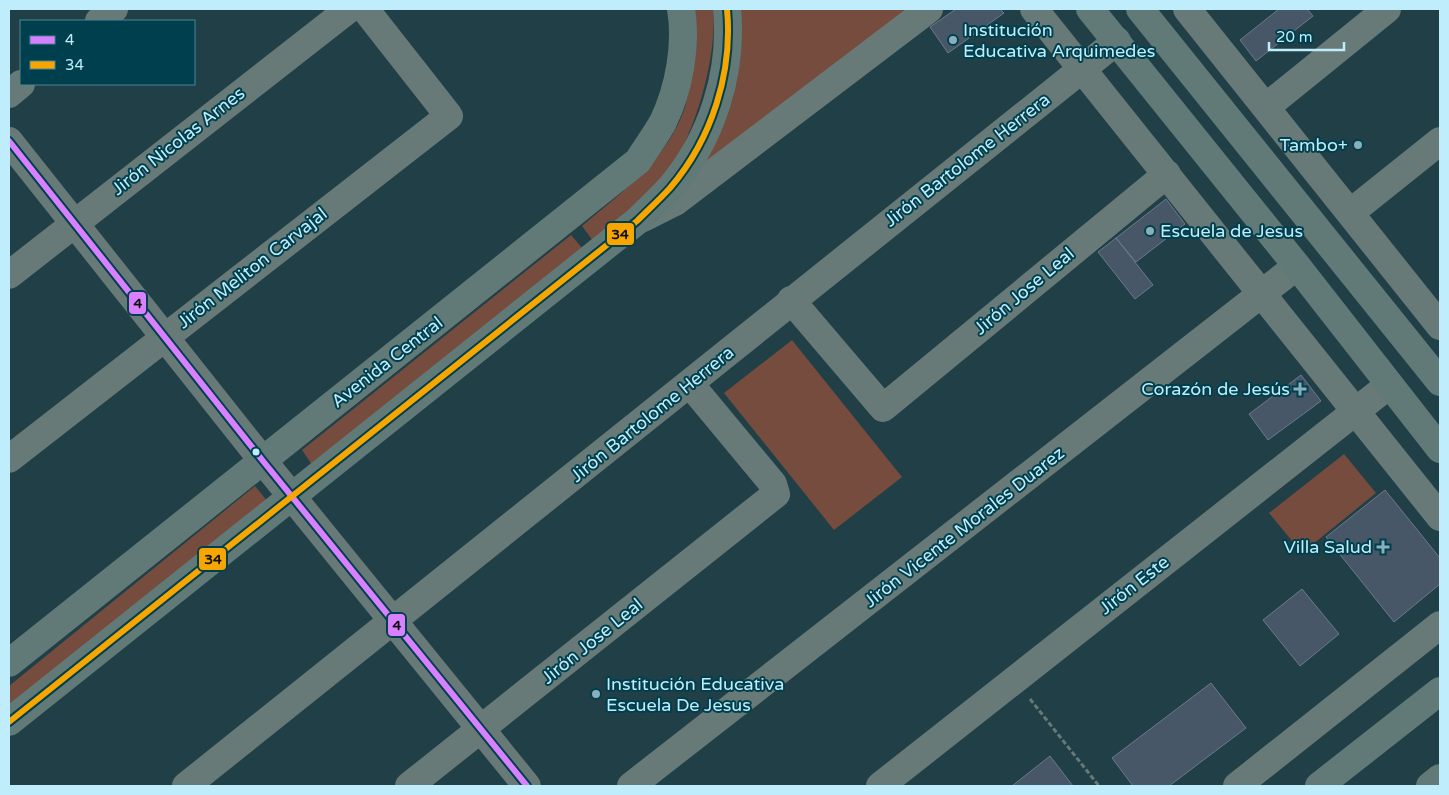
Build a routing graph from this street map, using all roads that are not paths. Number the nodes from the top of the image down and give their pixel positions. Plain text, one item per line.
1 (114, 9) edge
2 (349, 9) edge
3 (365, 9) edge
4 (681, 9) edge
5 (727, 9) edge
6 (928, 9) edge
7 (1034, 9) edge
8 (1090, 9) edge
9 (1140, 9) edge
10 (1188, 9) edge
11 (1387, 9) edge
12 (100, 20) edge
13 (1117, 41) junction
14 (1082, 69) junction
15 (20, 85) edge
16 (9, 94) edge
17 (1266, 107) junction
18 (9, 141) edge
19 (1440, 141) edge
20 (1166, 174) junction
21 (1350, 213) junction
22 (637, 221) junction
23 (73, 223) junction
24 (1297, 266) junction
25 (9, 275) edge
26 (1262, 292) junction
27 (791, 300) junction
28 (1440, 326) edge
29 (163, 336) junction
30 (1440, 382) edge
31 (690, 384) junction
32 (1390, 385) junction
33 (1355, 412) junction
34 (1440, 449) edge
35 (9, 459) edge
36 (263, 460) junction
37 (292, 497) junction
38 (1440, 517) edge
39 (392, 620) junction
40 (1440, 625) edge
41 (9, 663) edge
42 (1440, 691) edge
43 (9, 722) edge
44 (482, 729) junction
45 (1440, 778) edge
46 (186, 786) edge
47 (408, 786) edge
48 (527, 786) edge
49 (631, 786) edge
50 (880, 786) edge
51 (1237, 786) edge
52 (1319, 786) edge
53 (1430, 786) edge

1 - 12 street
2 - 23 street, Jirón Nicolas Arnes
3 - 29 street, Jirón Meliton Carvajal
4 - 36 main road, Avenida Central
5 - 22 main road
6 - 22 street
7 - 14 street
8 - 13 main road
9 - 30 main road
10 - 17 street
11 - 17 street
13 - 14 street, Jirón Bartolome Herrera
13 - 24 main road
14 - 20 street
14 - 27 street, Jirón Bartolome Herrera
15 - 16 street
17 - 21 street
18 - 23 street
19 - 21 street
20 - 26 street
20 - 27 street, Jirón Jose Leal
21 - 28 street
22 - 37 main road
23 - 25 street, Jirón Nicolas Arnes
23 - 29 street
24 - 26 street, Jirón Vicente Morales Duarez
24 - 32 main road
26 - 33 street
26 - 49 street, Jirón Vicente Morales Duarez
27 - 31 street, Jirón Bartolome Herrera
29 - 35 street, Jirón Meliton Carvajal
29 - 36 street
31 - 39 street, Jirón Bartolome Herrera
31 - 44 street, Jirón Jose Leal
32 - 33 street, Jirón Este
32 - 34 main road
33 - 38 street
33 - 50 street, Jirón Este
36 - 37 street
36 - 41 main road, Avenida Central
37 - 39 street
37 - 43 main road
39 - 44 street
39 - 46 street, Jirón Bartolome Herrera
40 - 51 street
42 - 52 main road
44 - 47 street, Jirón Jose Leal
44 - 48 street
45 - 53 main road

